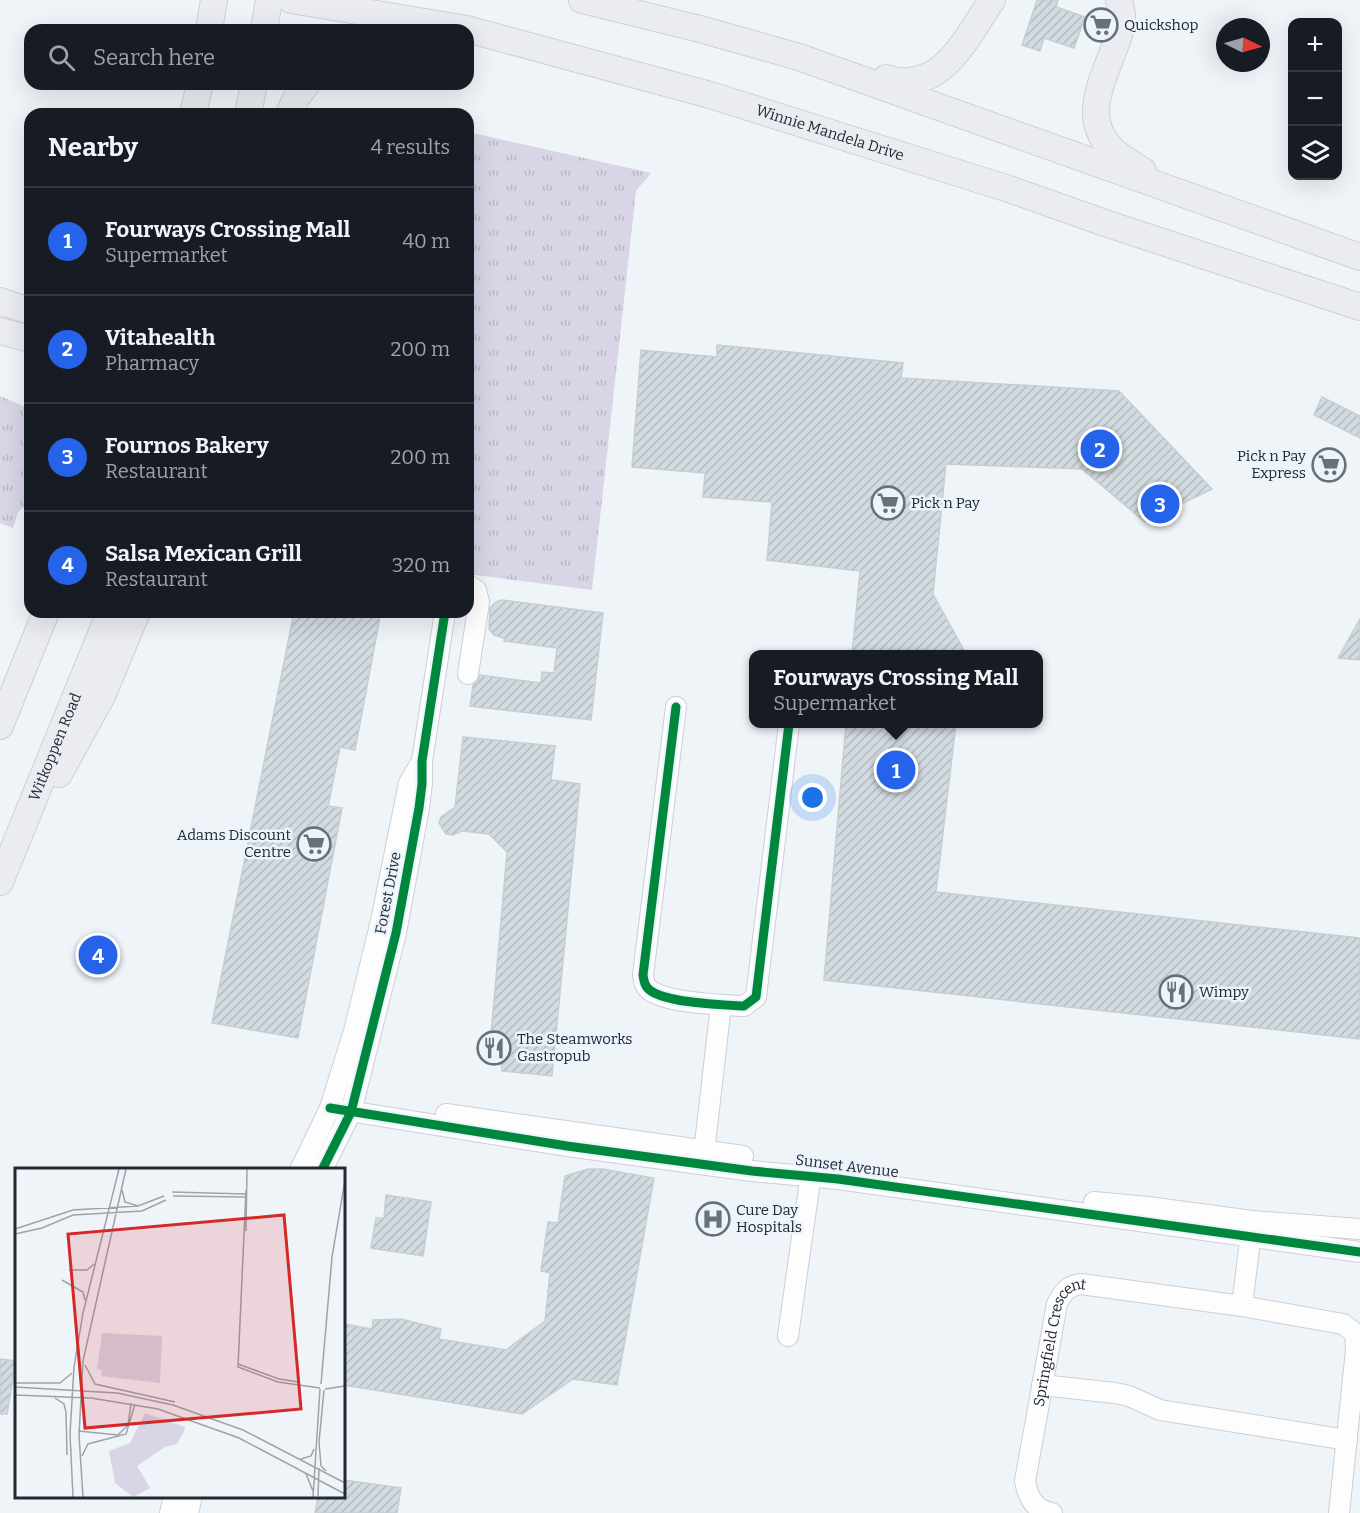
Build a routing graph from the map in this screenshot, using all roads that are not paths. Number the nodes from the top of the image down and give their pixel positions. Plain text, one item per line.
1 (214, 0) edge
2 (269, 0) edge
3 (291, 0) edge
4 (582, 0) edge
5 (992, 0) edge
6 (1119, 0) edge
7 (210, 24) edge
8 (265, 24) edge
9 (430, 24) edge
10 (474, 32) edge
11 (799, 57) junction
12 (199, 90) edge
13 (253, 90) edge
14 (302, 90) edge
15 (194, 108) edge
16 (249, 108) edge
17 (292, 108) edge
18 (1176, 192) junction
19 (1360, 257) edge
20 (0, 301) edge
21 (1360, 307) edge
22 (24, 309) edge
23 (0, 331) edge
24 (24, 337) edge
25 (474, 589) edge
26 (44, 618) edge
27 (108, 618) edge
28 (134, 618) edge
29 (444, 618) edge
30 (468, 674) dead end
31 (676, 707) dead end
32 (0, 726) edge
33 (788, 728) edge
34 (422, 760) junction
35 (4, 875) edge
36 (721, 1005) junction
37 (332, 1103) junction
38 (353, 1106) junction
39 (704, 1156) junction
40 (301, 1168) edge
41 (323, 1168) edge
42 (812, 1171) junction
43 (1251, 1229) junction
44 (1360, 1229) edge
45 (1360, 1252) edge
46 (1242, 1306) junction
47 (788, 1336) dead end
48 (1042, 1385) junction
49 (1347, 1440) junction
50 (174, 1498) edge
51 (192, 1498) edge
52 (170, 1513) edge
53 (188, 1513) edge
54 (1052, 1513) edge
55 (1339, 1513) edge

1 - 7 main road
2 - 8 main road
3 - 9 main road, Winnie Mandela Drive
4 - 11 main road
5 - 11 main road
6 - 18 main road
10 - 21 main road, Winnie Mandela Drive
11 - 18 main road
12 - 15 main road
13 - 16 main road
14 - 17 main road
18 - 19 main road
20 - 22 main road
23 - 24 main road
25 - 30 street
26 - 32 main road
27 - 35 main road, Witkoppen Road
28 - 35 main road
29 - 34 street, Forest Drive
31 - 36 street
33 - 36 street
34 - 37 street, Forest Drive
34 - 38 street, Forest Drive
36 - 39 street
37 - 38 street, Sunset Avenue
37 - 40 street, Forest Drive
38 - 39 street, Sunset Avenue
38 - 41 street, Forest Drive
39 - 42 street, Sunset Avenue
42 - 43 street, Sunset Avenue
42 - 47 street
43 - 44 street, Sunset Avenue
43 - 45 street, Sunset Avenue
43 - 46 street
46 - 48 street, Springfield Crescent
46 - 49 street, Springfield Crescent
48 - 49 street
48 - 54 street, Springfield Crescent
49 - 55 street, Springfield Crescent
50 - 52 street
51 - 53 street

